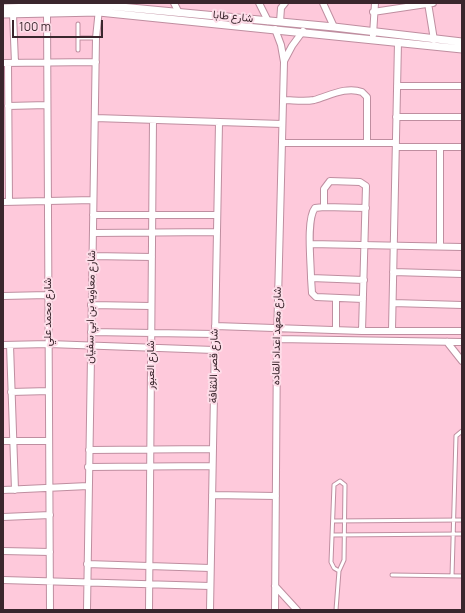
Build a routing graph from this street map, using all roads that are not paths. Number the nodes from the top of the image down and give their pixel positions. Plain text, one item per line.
1 (174, 3) edge
2 (259, 3) edge
3 (285, 3) edge
4 (323, 3) edge
5 (375, 3) edge
6 (430, 4) edge
7 (53, 5) edge
8 (99, 7) edge
9 (3, 8) edge
10 (15, 8) edge
11 (178, 11) junction
12 (373, 12) junction
13 (46, 13) junction
14 (3, 14) edge
15 (268, 21) junction
16 (280, 22) junction
17 (78, 24) dead end
18 (334, 27) junction
19 (275, 29) junction
20 (303, 31) junction
21 (373, 35) junction
22 (78, 38) junction
23 (96, 38) junction
24 (434, 40) junction
25 (398, 42) junction
26 (462, 42) edge
27 (462, 49) edge
28 (78, 50) dead end
29 (96, 62) junction
30 (284, 62) junction
31 (5, 63) edge
32 (15, 63) junction
33 (47, 63) junction
34 (397, 86) junction
35 (462, 86) edge
36 (283, 100) junction
37 (47, 105) junction
38 (6, 110) edge
39 (396, 117) junction
40 (462, 117) edge
41 (95, 118) junction
42 (153, 120) junction
43 (219, 123) junction
44 (282, 124) junction
45 (282, 143) junction
46 (367, 143) junction
47 (396, 145) junction
48 (440, 147) junction
49 (462, 147) edge
50 (6, 154) edge
51 (93, 200) junction
52 (48, 201) junction
53 (6, 202) edge
54 (324, 207) junction
55 (366, 208) junction
56 (93, 215) junction
57 (152, 215) junction
58 (217, 215) junction
59 (152, 232) junction
60 (217, 232) junction
61 (93, 233) junction
62 (310, 244) junction
63 (365, 245) junction
64 (394, 245) junction
65 (440, 246) junction
66 (462, 246) edge
67 (92, 256) junction
68 (152, 257) junction
69 (393, 272) junction
70 (462, 274) edge
71 (311, 278) junction
72 (364, 280) junction
73 (48, 295) junction
74 (3, 296) edge
75 (336, 299) junction
76 (363, 299) junction
77 (393, 303) junction
78 (91, 305) junction
79 (462, 305) edge
80 (151, 306) junction
81 (215, 326) junction
82 (278, 328) junction
83 (336, 330) junction
84 (392, 330) junction
85 (362, 331) junction
86 (462, 331) edge
87 (91, 332) junction
88 (151, 333) junction
89 (215, 334) junction
90 (277, 340) junction
91 (447, 342) junction
92 (462, 342) edge
93 (49, 344) junction
94 (6, 345) edge
95 (90, 345) junction
96 (151, 348) junction
97 (214, 350) junction
98 (462, 361) edge
99 (49, 391) junction
100 (11, 392) junction
101 (462, 431) edge
102 (3, 441) edge
103 (12, 441) junction
104 (49, 441) junction
105 (213, 449) junction
106 (89, 450) junction
107 (150, 450) junction
108 (150, 466) junction
109 (212, 466) junction
110 (88, 467) junction
111 (88, 486) junction
112 (50, 487) junction
113 (3, 490) edge
114 (15, 490) junction
115 (212, 495) junction
116 (276, 496) junction
117 (50, 515) junction
118 (3, 517) edge
119 (454, 520) junction
120 (462, 520) edge
121 (333, 521) junction
122 (344, 521) junction
123 (344, 534) junction
124 (453, 534) junction
125 (462, 534) edge
126 (332, 535) junction
127 (3, 551) edge
128 (50, 552) junction
129 (87, 564) junction
130 (150, 566) junction
131 (210, 568) junction
132 (339, 571) junction
133 (392, 575) dead end
134 (452, 576) junction
135 (462, 576) edge
136 (3, 580) edge
137 (50, 581) junction
138 (86, 582) junction
139 (149, 584) junction
140 (210, 586) junction
141 (275, 586) junction
142 (50, 610) edge
143 (87, 610) edge
144 (149, 610) edge
145 (210, 610) edge
146 (274, 610) edge
147 (297, 610) edge
148 (336, 610) edge

1 - 11 street
2 - 15 street
3 - 16 street
4 - 18 street
5 - 12 street
6 - 12 street
6 - 24 street
7 - 8 street, شارع طابا
7 - 10 street, شارع طابا
8 - 11 street, شارع طابا
8 - 13 street, شارع طابا
8 - 19 street, شارع طابا
8 - 23 street, شارع معاويه بن ابي سفيان
9 - 10 street, شارع طابا
10 - 13 street, شارع طابا
10 - 14 street, شارع طابا
10 - 32 street
11 - 15 street, شارع طابا
12 - 21 street
13 - 33 street, شارع محمد علي
15 - 16 street, شارع طابا
16 - 18 street, شارع طابا
17 - 22 lane
18 - 21 street, شارع طابا
19 - 20 street, شارع طابا
19 - 30 street, شارع معهد اعداد القاده
20 - 21 street, شارع طابا
20 - 30 street, شارع معهد اعداد القاده
21 - 24 street, شارع طابا
21 - 25 street, شارع طابا
22 - 23 lane
22 - 28 lane
23 - 29 street, شارع معاويه بن ابي سفيان
24 - 26 street, شارع طابا
25 - 27 street, شارع طابا
25 - 34 street
29 - 33 street
29 - 41 street, شارع معاويه بن ابي سفيان
30 - 36 street, شارع معهد اعداد القاده
31 - 32 street
31 - 38 street
32 - 33 street
33 - 37 street, شارع محمد علي
34 - 35 street
34 - 39 street
36 - 44 street, شارع معهد اعداد القاده
36 - 46 street
37 - 38 street
37 - 52 street, شارع محمد علي
38 - 50 street
39 - 40 street
39 - 47 street
41 - 42 street
41 - 51 street, شارع معاويه بن ابي سفيان
42 - 43 street
42 - 57 street, شارع العبور
43 - 44 street
43 - 58 street, شارع قصر الثقافة
44 - 45 street, شارع معهد اعداد القاده
45 - 46 street
45 - 82 street, شارع معهد اعداد القاده
46 - 47 street
47 - 48 street
47 - 64 street
48 - 49 street
48 - 65 street
50 - 53 street
51 - 52 street
51 - 56 street, شارع معاويه بن ابي سفيان
52 - 53 street
52 - 73 street, شارع محمد علي
54 - 55 street
54 - 55 street
54 - 62 street
55 - 63 street
56 - 57 street
56 - 61 street, شارع معاويه بن ابي سفيان
57 - 58 street
57 - 59 street, شارع العبور
58 - 60 street, شارع قصر الثقافة
59 - 60 street
59 - 61 street
59 - 68 street, شارع العبور
60 - 81 street, شارع قصر الثقافة
61 - 67 street, شارع معاويه بن ابي سفيان
62 - 63 street
62 - 71 street
63 - 64 street
63 - 72 street
64 - 65 street
64 - 69 street
65 - 66 street
67 - 68 street
67 - 78 street, شارع معاويه بن ابي سفيان
68 - 80 street, شارع العبور
69 - 70 street
69 - 77 street
71 - 72 street
71 - 75 street
72 - 76 street
73 - 74 street
73 - 93 street, شارع محمد علي
75 - 76 street
75 - 83 street
76 - 85 street
77 - 79 street
77 - 84 street
78 - 80 street
78 - 87 street, شارع معاويه بن ابي سفيان
80 - 88 street, شارع العبور
81 - 82 street
81 - 89 street, شارع قصر الثقافة
82 - 83 street
82 - 90 street, شارع معهد اعداد القاده
83 - 85 street
84 - 85 street
84 - 86 street
87 - 88 street
87 - 95 street, شارع معاويه بن ابي سفيان
88 - 89 street
88 - 96 street, شارع العبور
89 - 97 street, شارع قصر الثقافة
90 - 91 street
90 - 116 street, شارع معهد اعداد القاده
91 - 92 street
91 - 98 street
93 - 94 street
93 - 95 street
93 - 99 street, شارع محمد علي
94 - 100 street
95 - 96 street
95 - 106 street, شارع معاويه بن ابي سفيان
96 - 97 street
96 - 107 street, شارع العبور
97 - 105 street, شارع قصر الثقافة
99 - 100 street
99 - 104 street, شارع محمد علي
100 - 103 street
101 - 119 lane
102 - 103 street
103 - 104 street
103 - 114 street
104 - 112 street, شارع محمد علي
105 - 107 street
105 - 109 street, شارع قصر الثقافة
106 - 107 street
106 - 110 street, شارع معاويه بن ابي سفيان
107 - 108 street, شارع العبور
108 - 109 street
108 - 110 street
108 - 130 street, شارع العبور
109 - 115 street, شارع قصر الثقافة
110 - 111 street, شارع معاويه بن ابي سفيان
111 - 112 street
111 - 129 street, شارع معاويه بن ابي سفيان
112 - 114 street
112 - 117 street, شارع محمد علي
113 - 114 street
115 - 116 street
115 - 131 street, شارع قصر الثقافة
116 - 141 street, شارع معهد اعداد القاده
117 - 118 street
117 - 128 street, شارع محمد علي
119 - 120 lane
119 - 122 lane
119 - 124 lane
121 - 122 lane
121 - 122 lane
121 - 126 lane
122 - 123 lane
123 - 124 lane
123 - 126 lane
123 - 132 lane
124 - 125 lane
124 - 134 lane
126 - 132 lane
127 - 128 street
128 - 137 street, شارع محمد علي
129 - 130 street
129 - 138 street, شارع معاويه بن ابي سفيان
130 - 131 street
130 - 139 street, شارع العبور
131 - 140 street, شارع قصر الثقافة
132 - 148 lane
133 - 134 lane
134 - 135 lane
136 - 137 street
137 - 138 street
137 - 142 street, شارع محمد علي
138 - 139 street
138 - 143 street, شارع معاويه بن ابي سفيان
139 - 140 street
139 - 144 street, شارع العبور
140 - 145 street, شارع قصر الثقافة
141 - 146 street, شارع معهد اعداد القاده
141 - 147 street

